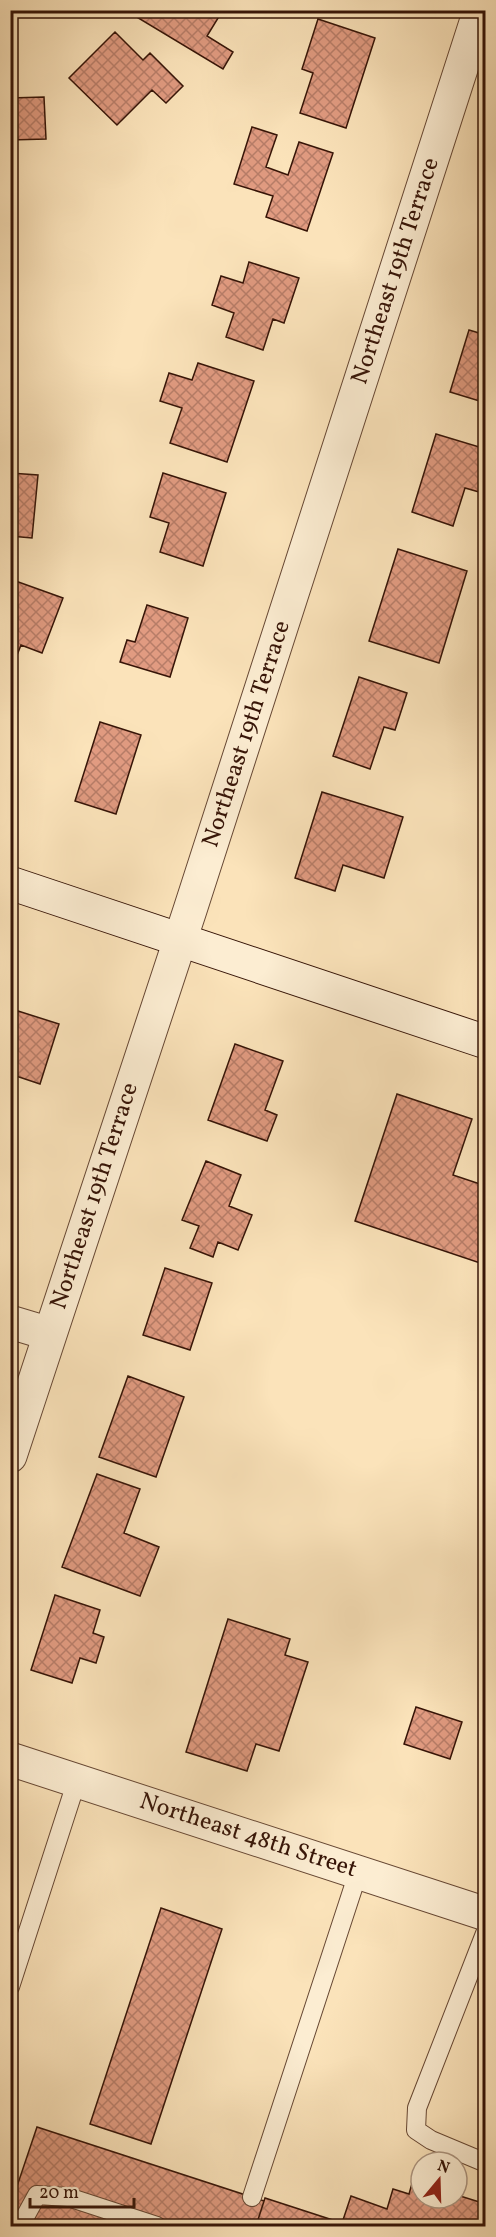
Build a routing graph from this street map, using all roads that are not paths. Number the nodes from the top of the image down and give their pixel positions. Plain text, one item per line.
1 (480, 10) edge
2 (10, 883) edge
3 (180, 940) junction
4 (486, 1042) edge
5 (10, 1322) edge
6 (50, 1334) junction
7 (10, 1456) edge
8 (10, 1759) edge
9 (77, 1780) junction
10 (358, 1873) junction
11 (486, 1914) edge
12 (486, 1931) edge
13 (10, 1987) edge
14 (486, 2163) edge
15 (252, 2198) dead end
16 (20, 2226) edge
17 (157, 2226) edge

1 - 3 street, Northeast 19th Terrace
2 - 3 street
3 - 4 street
3 - 6 street, Northeast 19th Terrace
5 - 6 street
6 - 7 street, Northeast 19th Terrace
8 - 9 street, Northeast 48th Street
9 - 10 street, Northeast 48th Street
9 - 13 lane
10 - 11 street, Northeast 48th Street
10 - 15 lane
12 - 14 lane
16 - 17 lane

